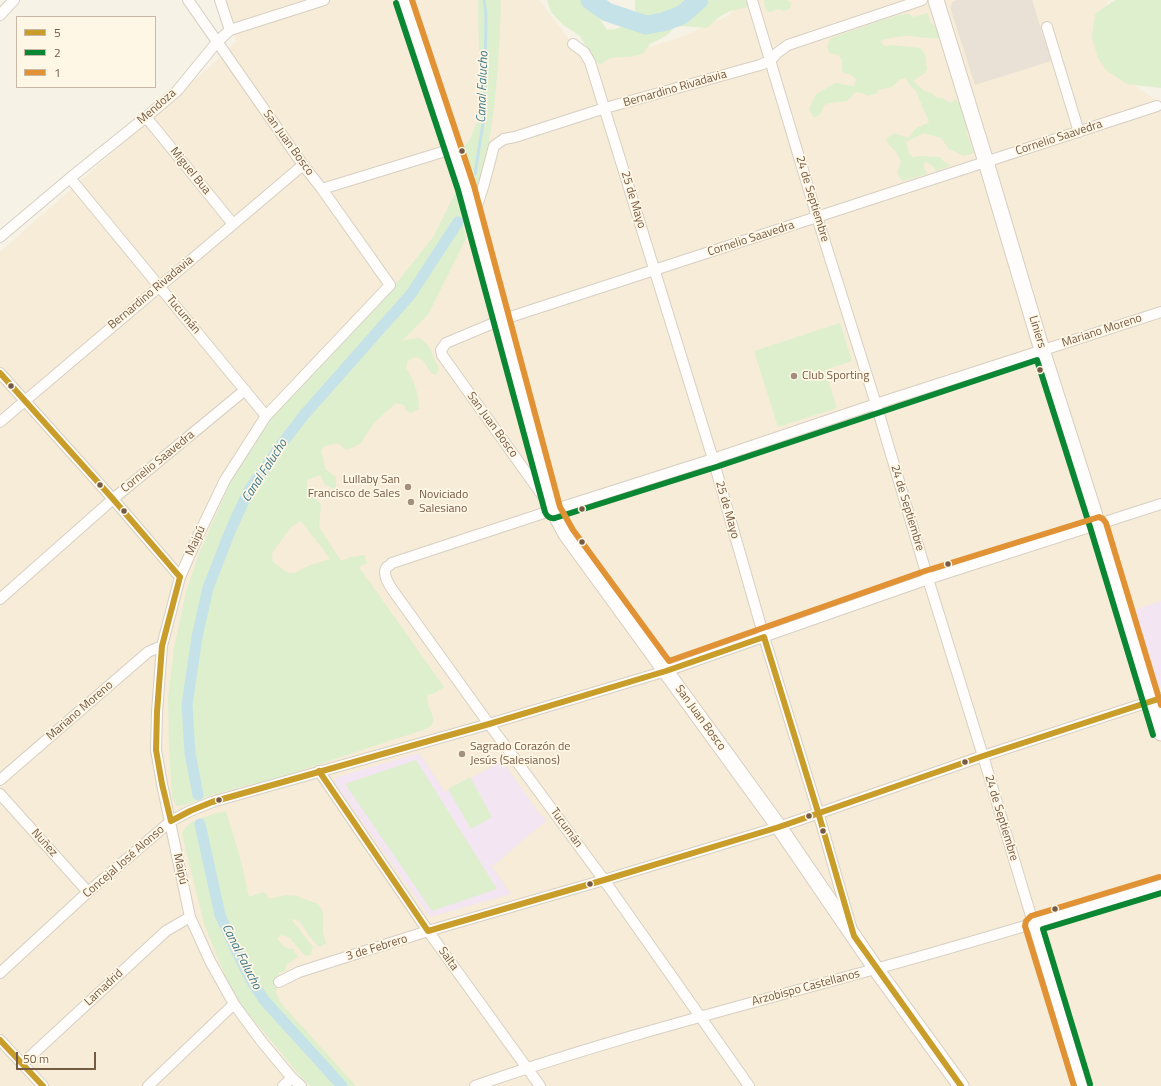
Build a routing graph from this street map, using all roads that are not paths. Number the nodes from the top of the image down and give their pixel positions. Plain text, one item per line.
1 (14, 0) edge
2 (188, 0) edge
3 (220, 0) edge
4 (324, 0) edge
5 (404, 0) edge
6 (922, 0) edge
7 (936, 0) edge
8 (752, 1) edge
9 (0, 15) edge
10 (1047, 27) dead end
11 (230, 30) junction
12 (217, 42) junction
13 (573, 44) dead end
14 (770, 61) junction
15 (1156, 106) dead end
16 (605, 108) junction
17 (146, 117) junction
18 (1079, 132) junction
19 (452, 149) junction
20 (986, 162) junction
21 (303, 165) junction
22 (70, 178) junction
23 (322, 189) junction
24 (474, 217) junction
25 (817, 217) junction
26 (233, 224) junction
27 (0, 237) edge
28 (655, 270) junction
29 (390, 285) joint
30 (159, 286) junction
31 (1161, 312) edge
32 (502, 320) junction
33 (441, 350) joint
34 (1042, 350) junction
35 (0, 373) edge
36 (245, 390) junction
37 (24, 401) junction
38 (876, 404) junction
39 (266, 416) junction
40 (0, 422) edge
41 (713, 459) junction
42 (113, 499) junction
43 (1161, 504) edge
44 (552, 510) junction
45 (1098, 525) junction
46 (385, 571) joint
47 (180, 578) junction
48 (928, 579) junction
49 (0, 599) edge
50 (764, 638) junction
51 (162, 646) junction
52 (666, 671) junction
53 (1156, 699) edge
54 (489, 724) junction
55 (1161, 733) edge
56 (983, 756) junction
57 (319, 772) junction
58 (0, 780) edge
59 (0, 794) edge
60 (818, 812) junction
61 (170, 821) junction
62 (779, 826) junction
63 (604, 880) junction
64 (1161, 885) edge
65 (88, 892) junction
66 (190, 917) junction
67 (1033, 924) junction
68 (428, 932) junction
69 (854, 936) junction
70 (876, 968) junction
71 (0, 973) edge
72 (279, 982) dead end
73 (234, 1004) junction
74 (701, 1016) junction
75 (0, 1040) edge
76 (22, 1064) junction
77 (527, 1068) junction
78 (292, 1078) junction
79 (43, 1086) edge
80 (148, 1086) edge
81 (283, 1086) edge
82 (301, 1086) edge
83 (475, 1086) edge
84 (540, 1086) edge
85 (749, 1086) edge
86 (961, 1086) edge
87 (1082, 1086) edge

1 - 9 street
2 - 12 street, San Juan Bosco
3 - 11 street
4 - 11 street, Mendoza
5 - 19 street
6 - 14 street, Bernardino Rivadavia
7 - 20 street, Liniers
8 - 14 street, 24 de Septiembre
10 - 18 street
11 - 12 street, Mendoza
12 - 17 street, Mendoza
12 - 21 street, San Juan Bosco
13 - 16 street, 25 de Mayo
14 - 16 street, Bernardino Rivadavia
14 - 25 street, 24 de Septiembre
15 - 18 street, Cornelio Saavedra
16 - 24 street, Bernardino Rivadavia
16 - 28 street, 25 de Mayo
17 - 22 street, Mendoza
17 - 26 street, Miguel Bua
18 - 20 street, Cornelio Saavedra
19 - 23 street
19 - 24 street
20 - 25 street, Cornelio Saavedra
20 - 34 street, Liniers
21 - 23 street, San Juan Bosco
21 - 26 street, Bernardino Rivadavia
22 - 27 street, Mendoza
22 - 30 street, Tucumán
23 - 29 street, San Juan Bosco
24 - 32 street
25 - 28 street, Cornelio Saavedra
25 - 38 street, 24 de Septiembre
26 - 30 street, Bernardino Rivadavia
28 - 32 street, Cornelio Saavedra
28 - 41 street, 25 de Mayo
29 - 39 street, Maipú
30 - 36 street, Tucumán
30 - 37 street, Bernardino Rivadavia
31 - 34 street, Mariano Moreno
32 - 33 street, Cornelio Saavedra
32 - 44 street
33 - 44 street, San Juan Bosco
34 - 38 street, Mariano Moreno
34 - 45 street, Liniers
35 - 37 street
36 - 39 street, Tucumán
36 - 42 street, Cornelio Saavedra
37 - 40 street, Bernardino Rivadavia
37 - 42 street
38 - 41 street, Mariano Moreno
38 - 48 street, 24 de Septiembre
39 - 47 street, Maipú
41 - 44 street, Mariano Moreno
41 - 50 street, 25 de Mayo
42 - 47 street
42 - 49 street, Cornelio Saavedra
43 - 45 street, Concejal José Alonso
44 - 46 street, Mariano Moreno
44 - 52 street, San Juan Bosco
45 - 48 street, Concejal José Alonso
45 - 53 street, Liniers
46 - 54 street, Tucumán
47 - 51 street, Maipú
48 - 50 street, Concejal José Alonso
48 - 56 street, 24 de Septiembre
50 - 52 street, Concejal José Alonso
50 - 60 street, 25 de Mayo
51 - 58 street, Mariano Moreno
51 - 61 street, Maipú
52 - 54 street, Concejal José Alonso
52 - 62 street, San Juan Bosco
53 - 55 street, Liniers
53 - 56 street, 3 de Febrero
54 - 57 street, Concejal José Alonso
54 - 63 street, Tucumán
56 - 60 street, 3 de Febrero
56 - 67 street, 24 de Septiembre
57 - 61 street, Concejal José Alonso
57 - 68 street, Salta
59 - 65 street, Nuñez
60 - 62 street, 3 de Febrero
60 - 69 street, 25 de Mayo
61 - 65 street, Concejal José Alonso
61 - 66 street, Maipú
62 - 63 street, 3 de Febrero
62 - 69 street, San Juan Bosco
63 - 68 street, 3 de Febrero
63 - 74 street, Tucumán
64 - 67 street, Arzobispo Castellanos
65 - 71 street, Concejal José Alonso
66 - 73 street, Maipú
66 - 76 street, Lamadrid
67 - 70 street, Arzobispo Castellanos
67 - 87 street, 24 de Septiembre
68 - 72 street, 3 de Febrero
68 - 77 street, Salta
69 - 70 street, San Juan Bosco
70 - 74 street, Arzobispo Castellanos
70 - 86 street, San Juan Bosco
73 - 78 street, Maipú
73 - 80 street
74 - 77 street, Arzobispo Castellanos
74 - 85 street, Tucumán
75 - 76 street
76 - 79 street
77 - 83 street, Arzobispo Castellanos
77 - 84 street, Salta
78 - 81 street
78 - 82 street, Maipú

